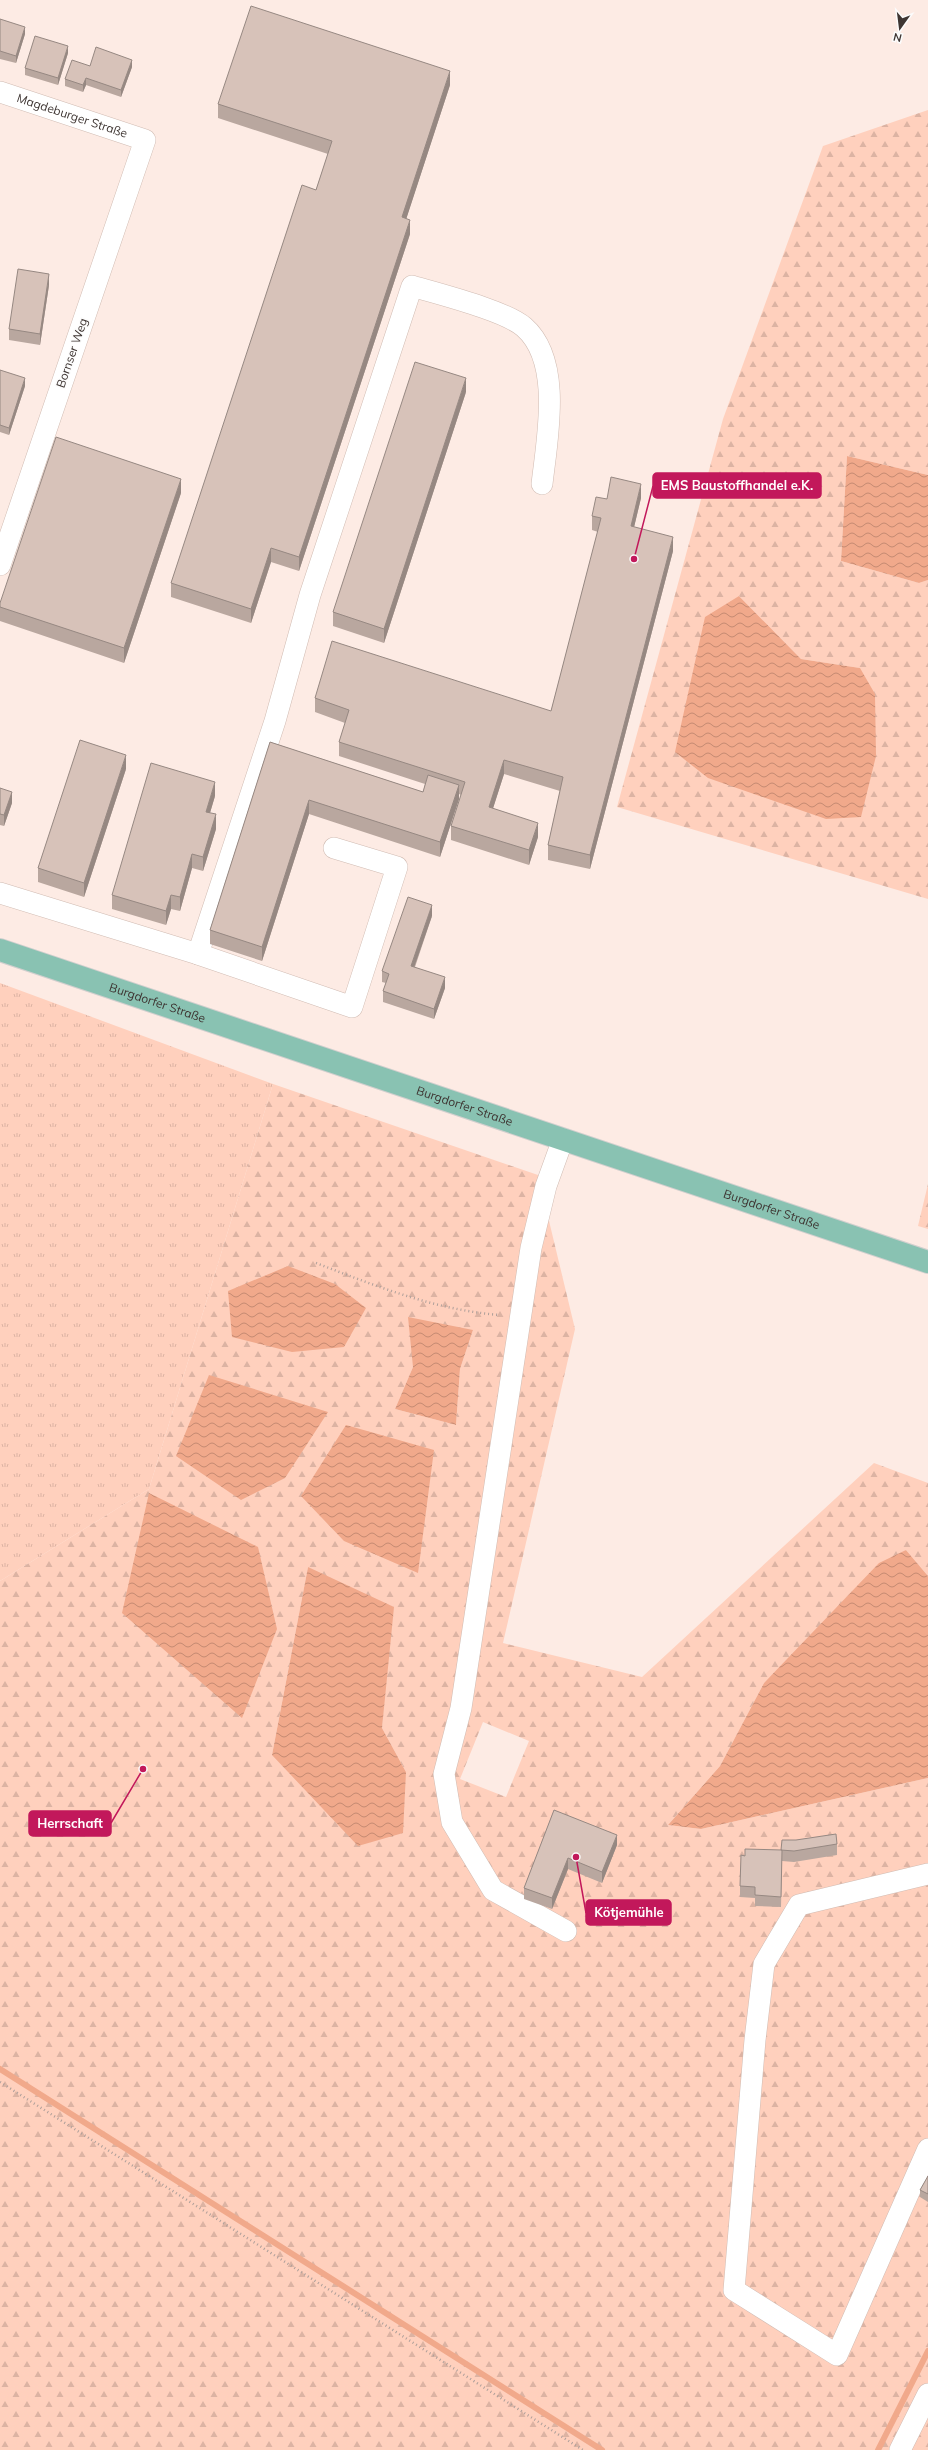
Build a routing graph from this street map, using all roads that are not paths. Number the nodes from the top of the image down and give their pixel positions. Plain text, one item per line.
1 (0, 92) edge
2 (145, 140) joint
3 (542, 484) dead end
4 (0, 565) edge
5 (334, 848) dead end
6 (0, 894) edge
7 (0, 950) edge
8 (198, 954) junction
9 (563, 1140) junction
10 (928, 1262) edge
11 (928, 1874) edge
12 (566, 1931) dead end
13 (928, 2149) edge
14 (928, 2394) edge
15 (900, 2450) edge

1 - 2 street, Magdeburger Straße
2 - 4 street, Bornser Weg
3 - 8 street
5 - 8 street
6 - 8 street
7 - 9 main road, Burgdorfer Straße
9 - 10 main road, Burgdorfer Straße
9 - 12 street
11 - 13 street
14 - 15 street

